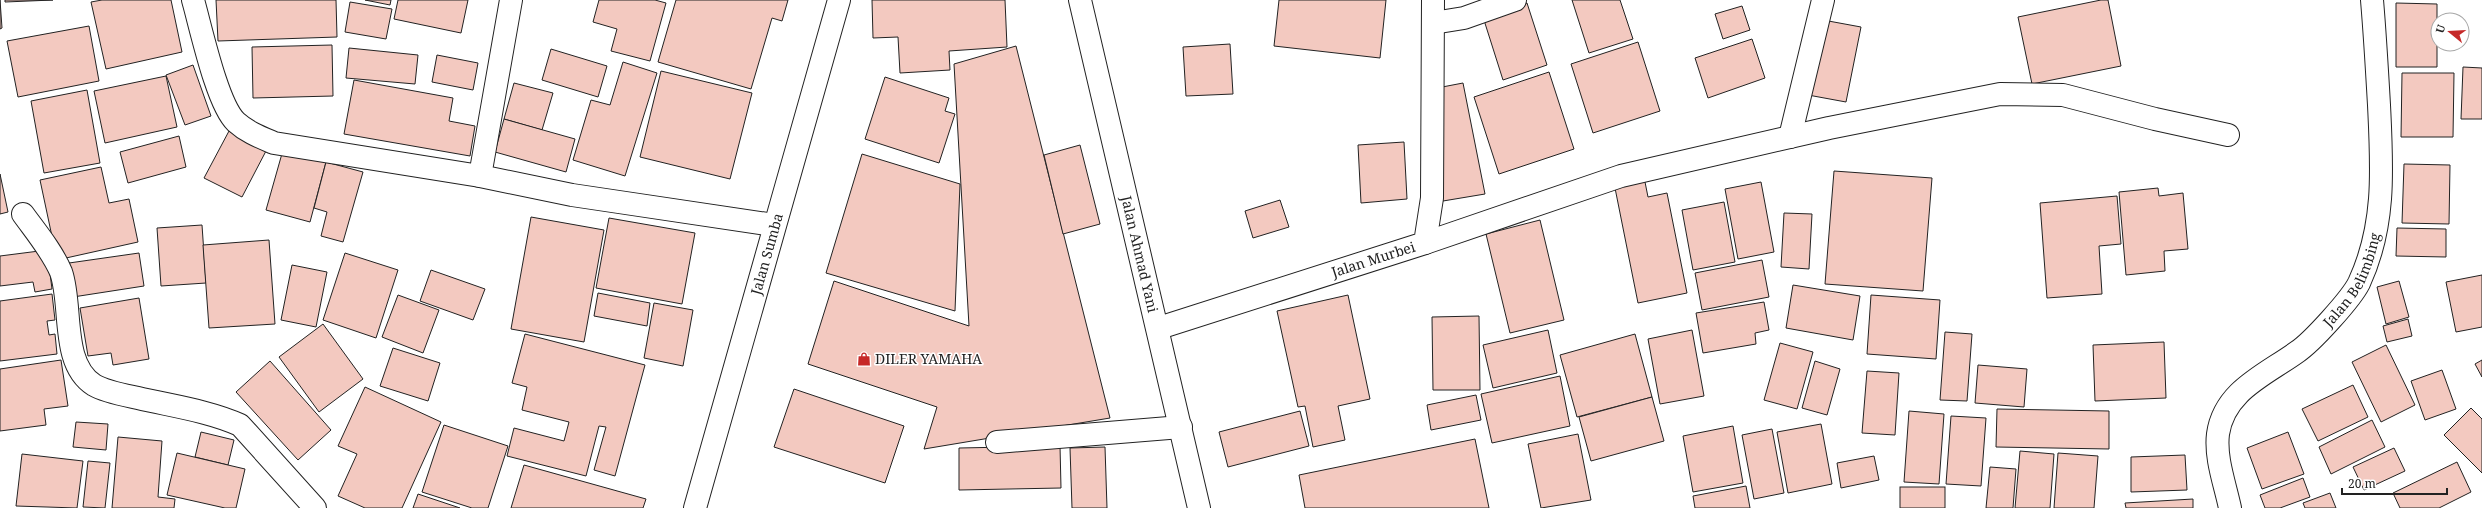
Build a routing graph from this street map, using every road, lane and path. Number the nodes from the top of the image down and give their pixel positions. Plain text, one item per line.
1 (193, 0) edge
2 (511, 0) edge
3 (839, 0) edge
4 (1080, 0) edge
5 (1433, 0) edge
6 (1515, 0) edge
7 (1823, 0) edge
8 (2372, 0) edge
9 (1433, 23) junction
10 (2228, 135) dead end
11 (1790, 137) junction
12 (480, 176) junction
13 (23, 214) dead end
14 (774, 225) junction
15 (1425, 243) junction
16 (1159, 328) junction
17 (1181, 427) junction
18 (997, 442) dead end
19 (315, 508) edge
20 (695, 508) edge
21 (1199, 508) edge
22 (2230, 508) edge

1 - 12 main road
2 - 12 main road
3 - 14 main road, Jalan Sumba
4 - 16 main road, Jalan Ahmad Yani
5 - 9 main road, Jalan Murbei
6 - 9 main road
7 - 11 main road
8 - 22 main road, Jalan Belimbing
9 - 15 main road, Jalan Murbei
10 - 11 main road
11 - 15 main road
12 - 14 main road
13 - 19 main road
14 - 20 main road, Jalan Sumba
15 - 16 main road, Jalan Murbei
16 - 17 main road, Jalan Ahmad Yani
17 - 18 main road
17 - 21 main road, Jalan Ahmad Yani

